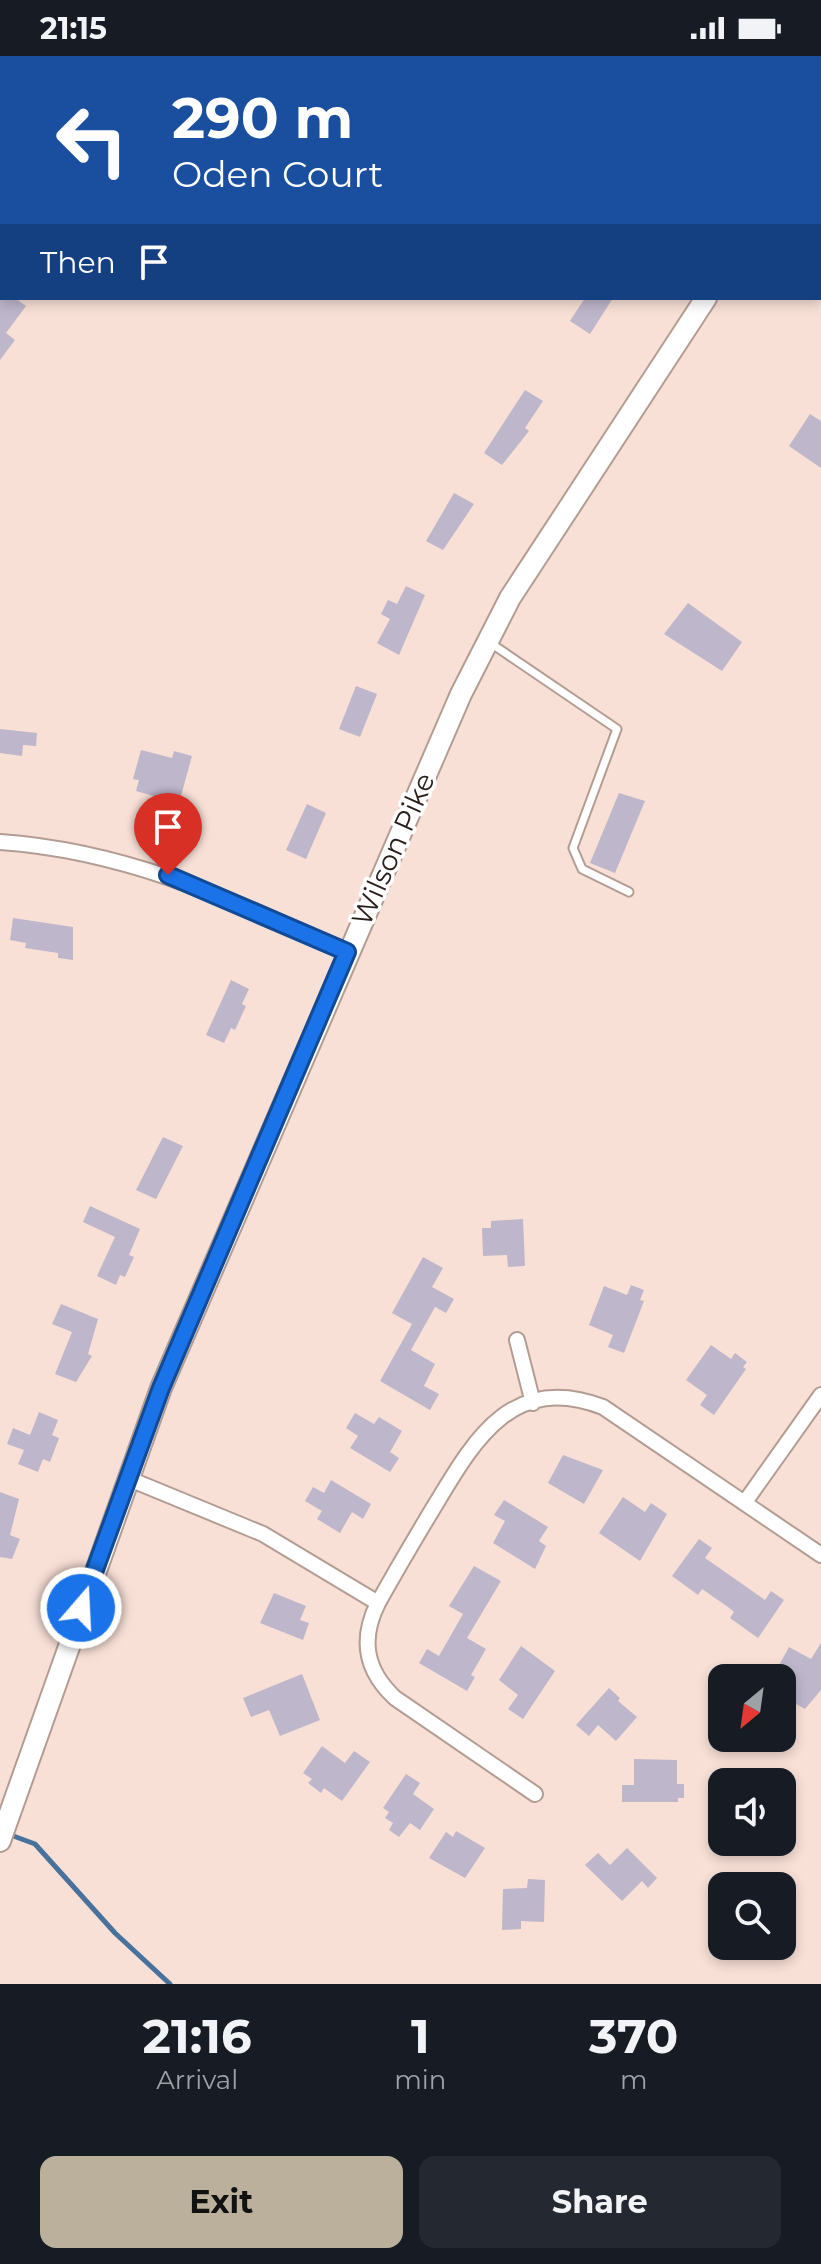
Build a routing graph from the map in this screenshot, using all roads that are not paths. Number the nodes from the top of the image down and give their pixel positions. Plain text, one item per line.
1 (705, 300) edge
2 (487, 641) junction
3 (0, 842) edge
4 (629, 892) dead end
5 (347, 952) junction
6 (517, 1340) dead end
7 (821, 1395) edge
8 (533, 1403) junction
9 (127, 1478) junction
10 (745, 1502) junction
11 (821, 1555) edge
12 (378, 1603) junction
13 (535, 1794) dead end
14 (2, 1835) edge

1 - 2 main road, Wilson Pike
2 - 4 lane
2 - 5 main road, Wilson Pike
3 - 5 street
5 - 9 main road, Wilson Pike
6 - 8 street
7 - 10 street
8 - 10 street
8 - 12 street
9 - 12 street
9 - 14 main road, Wilson Pike
10 - 11 street
12 - 13 street

